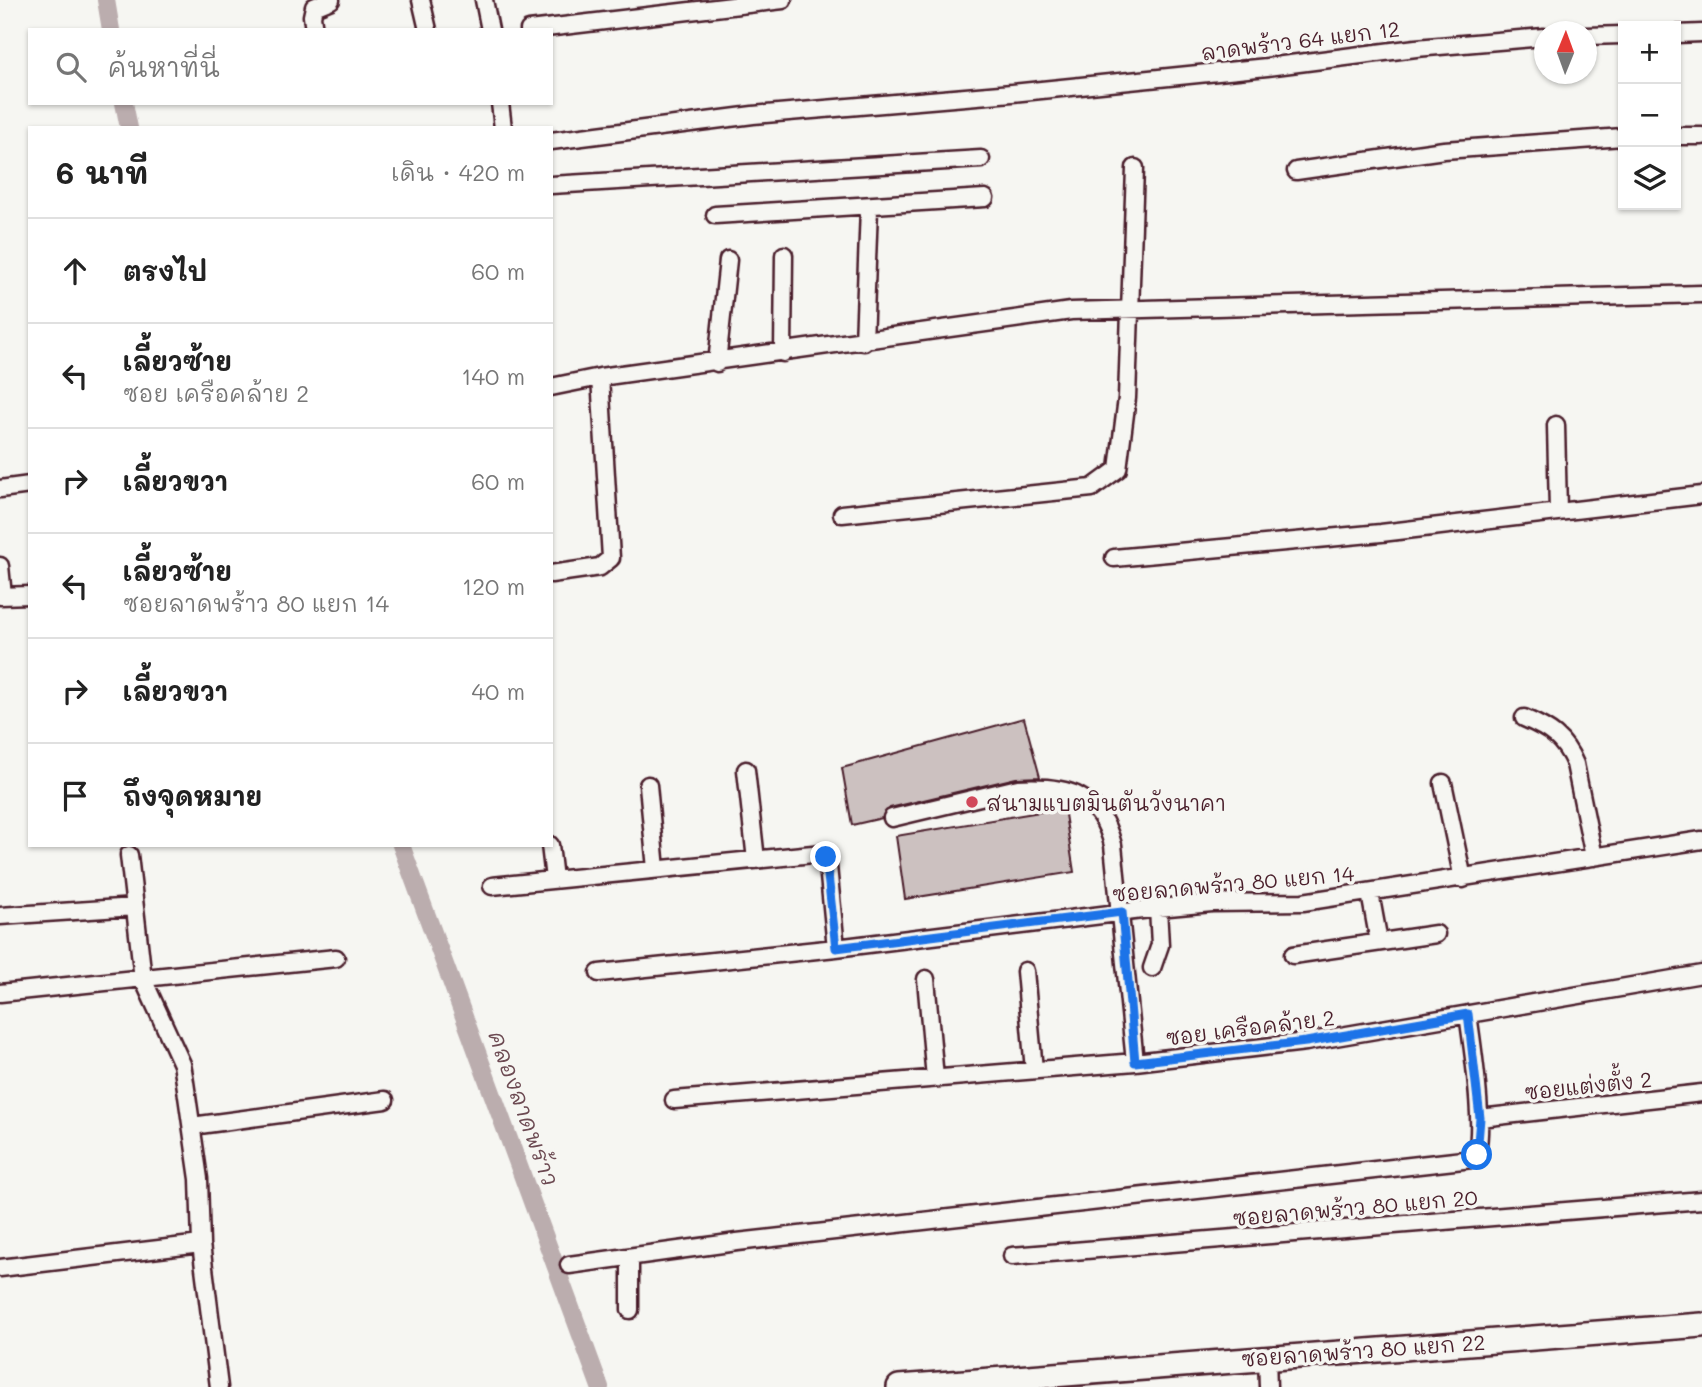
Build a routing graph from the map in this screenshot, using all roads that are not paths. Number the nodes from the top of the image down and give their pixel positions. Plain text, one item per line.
1 (331, 0) edge
2 (421, 0) edge
3 (484, 0) edge
4 (783, 0) edge
5 (314, 28) edge
6 (428, 28) edge
7 (490, 28) edge
8 (546, 28) edge
9 (1702, 33) edge
10 (1681, 34) edge
11 (1618, 35) edge
12 (1597, 36) edge
13 (1534, 38) edge
14 (500, 105) edge
15 (503, 126) edge
16 (1681, 136) edge
17 (1702, 136) edge
18 (1618, 137) edge
19 (553, 141) edge
20 (981, 159) dead end
21 (1135, 168) dead end
22 (1296, 171) dead end
23 (553, 185) edge
24 (985, 198) dead end
25 (869, 208) junction
26 (715, 215) dead end
27 (784, 255) dead end
28 (728, 260) dead end
29 (1702, 295) edge
30 (1128, 308) junction
31 (864, 342) junction
32 (783, 353) junction
33 (717, 363) junction
34 (600, 377) junction
35 (553, 387) edge
36 (1556, 425) dead end
37 (28, 485) edge
38 (0, 489) edge
39 (1702, 495) edge
40 (1558, 510) junction
41 (842, 514) dead end
42 (1114, 558) dead end
43 (0, 566) edge
44 (553, 573) edge
45 (28, 595) edge
46 (2, 596) edge
47 (1524, 718) dead end
48 (746, 770) dead end
49 (1443, 783) dead end
50 (648, 785) dead end
51 (892, 818) dead end
52 (1702, 840) edge
53 (550, 847) edge
54 (129, 855) dead end
55 (1594, 858) junction
56 (756, 860) junction
57 (656, 869) junction
58 (554, 879) junction
59 (1463, 879) junction
60 (492, 886) dead end
61 (1370, 893) junction
62 (135, 907) junction
63 (1158, 908) junction
64 (1122, 912) junction
65 (0, 916) edge
66 (1436, 933) dead end
67 (1379, 942) junction
68 (836, 948) junction
69 (1293, 955) dead end
70 (336, 958) dead end
71 (1152, 968) dead end
72 (1025, 971) dead end
73 (599, 973) dead end
74 (1702, 974) edge
75 (143, 979) junction
76 (926, 979) dead end
77 (0, 993) edge
78 (1468, 1014) junction
79 (1135, 1062) junction
80 (1034, 1070) junction
81 (935, 1078) junction
82 (1702, 1093) edge
83 (385, 1100) dead end
84 (674, 1100) dead end
85 (1480, 1118) junction
86 (192, 1126) junction
87 (1702, 1200) edge
88 (201, 1244) junction
89 (1012, 1256) dead end
90 (630, 1257) junction
91 (569, 1265) dead end
92 (0, 1268) edge
93 (630, 1310) dead end
94 (1702, 1325) edge
95 (1267, 1357) junction
96 (219, 1387) edge
97 (899, 1387) edge
98 (1268, 1387) edge

1 - 5 street
2 - 6 street
3 - 7 street
4 - 8 street
9 - 10 street
11 - 12 street
13 - 19 street, ลาดพร้าว 64 แยก 12
14 - 15 street
16 - 17 street
18 - 22 street
20 - 23 street
21 - 30 street
24 - 25 street
25 - 26 street
25 - 31 street
27 - 32 street
28 - 33 street
29 - 30 street
30 - 31 street
30 - 41 street
31 - 32 street
32 - 33 street
33 - 34 street
34 - 35 street
34 - 44 street
36 - 40 street
37 - 38 street
39 - 40 street
40 - 42 street
43 - 46 street
45 - 46 street
47 - 55 street
48 - 56 street
49 - 59 street
50 - 57 street
51 - 64 street
52 - 55 street, ซอยลาดพร้าว 80 แยก 14
53 - 58 street
54 - 62 street
55 - 59 street, ซอยลาดพร้าว 80 แยก 14
56 - 57 street
56 - 68 street
57 - 58 street
58 - 60 street
59 - 61 street, ซอยลาดพร้าว 80 แยก 14
61 - 63 street, ซอยลาดพร้าว 80 แยก 14
61 - 67 street
62 - 65 street
62 - 75 street
63 - 64 street, ซอยลาดพร้าว 80 แยก 14
63 - 71 street
64 - 68 street, ซอยลาดพร้าว 80 แยก 14
64 - 79 street
66 - 67 street
67 - 69 street
68 - 73 street, ซอยลาดพร้าว 80 แยก 14
70 - 75 street
72 - 80 street
74 - 78 street, ซอย เครือคล้าย 2
75 - 77 street
75 - 86 street
76 - 81 street
78 - 79 street, ซอย เครือคล้าย 2
78 - 85 street
79 - 80 street, ซอย เครือคล้าย 2
80 - 81 street, ซอย เครือคล้าย 2
81 - 84 street, ซอย เครือคล้าย 2
82 - 85 street, ซอยแต่งตั้ง 2
83 - 86 street
85 - 90 street
86 - 88 street
87 - 89 street, ซอยลาดพร้าว 80 แยก 20
88 - 92 street
88 - 96 street
90 - 91 street
90 - 93 street
94 - 95 street, ซอยลาดพร้าว 80 แยก 22
95 - 97 street, ซอยลาดพร้าว 80 แยก 22
95 - 98 street

